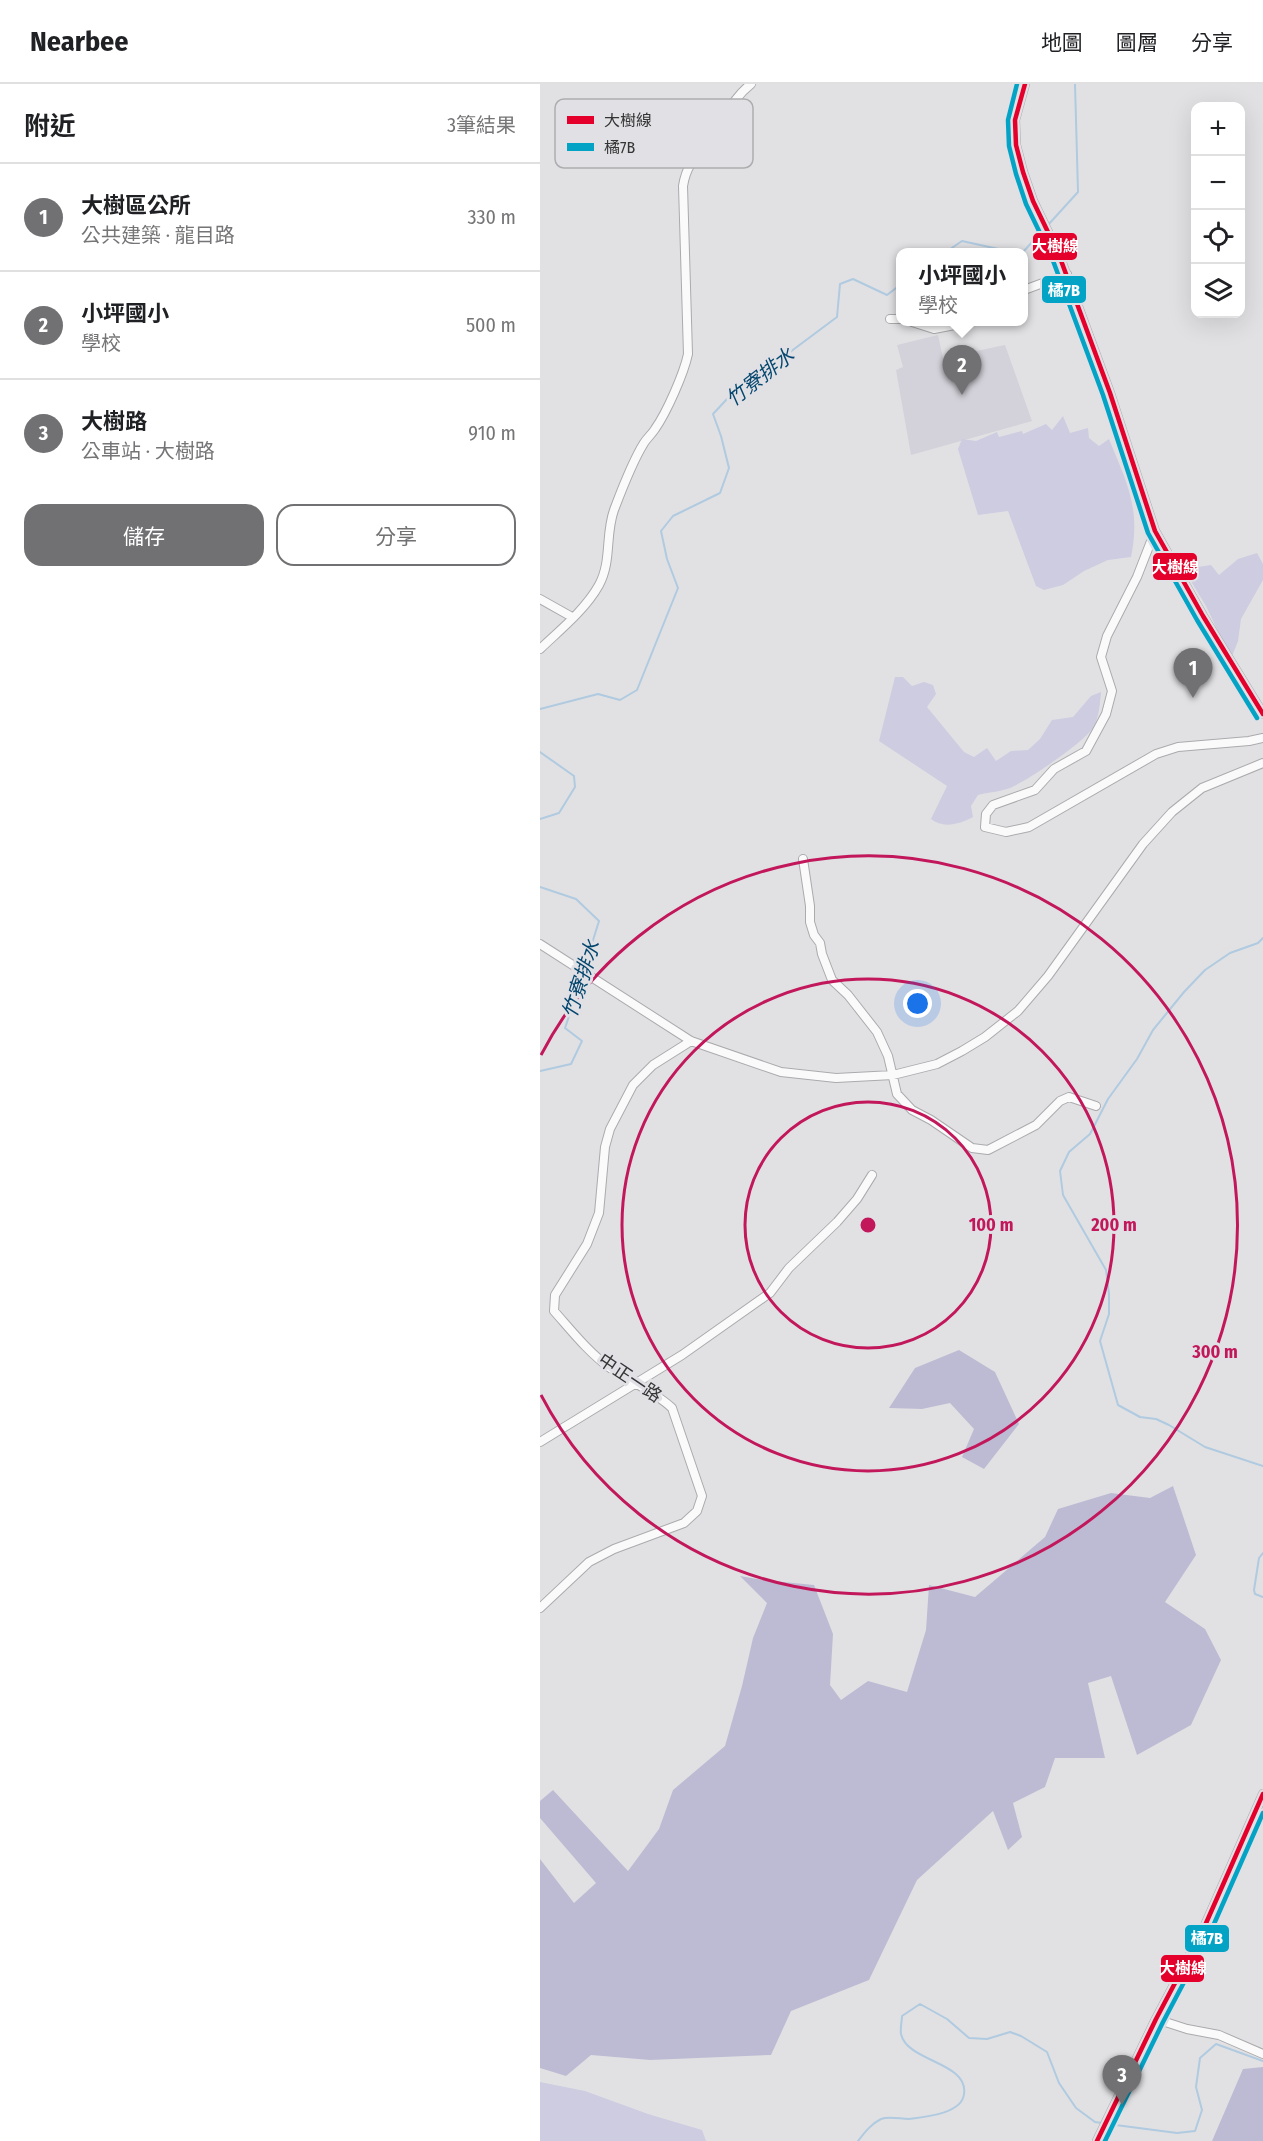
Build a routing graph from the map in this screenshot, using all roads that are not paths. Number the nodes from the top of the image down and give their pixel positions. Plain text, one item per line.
1 (751, 84) edge
2 (1025, 84) edge
3 (735, 99) edge
4 (688, 168) edge
5 (1066, 274) junction
6 (1028, 288) edge
7 (890, 319) dead end
8 (896, 319) edge
9 (926, 326) edge
10 (948, 326) edge
11 (1155, 531) junction
12 (540, 599) edge
13 (572, 616) junction
14 (540, 649) edge
15 (1263, 714) edge
16 (1263, 738) edge
17 (1263, 763) edge
18 (803, 859) dead end
19 (540, 944) edge
20 (692, 1041) junction
21 (893, 1075) junction
22 (1096, 1106) dead end
23 (872, 1175) dead end
24 (635, 1383) junction
25 (540, 1443) edge
26 (540, 1608) edge
27 (1263, 1794) edge
28 (1156, 2019) junction
29 (1263, 2054) edge
30 (1098, 2141) edge

1 - 3 street
2 - 5 street
4 - 13 street
5 - 6 street
5 - 11 street
7 - 8 street
9 - 10 street
11 - 15 street
11 - 16 street
12 - 13 street
13 - 14 street
17 - 21 street
18 - 21 street
19 - 20 street
20 - 21 street
20 - 24 street, 中正一路
21 - 22 street
23 - 24 street
24 - 25 street
24 - 26 street, 中正一路
27 - 28 street
28 - 29 street
28 - 30 street

